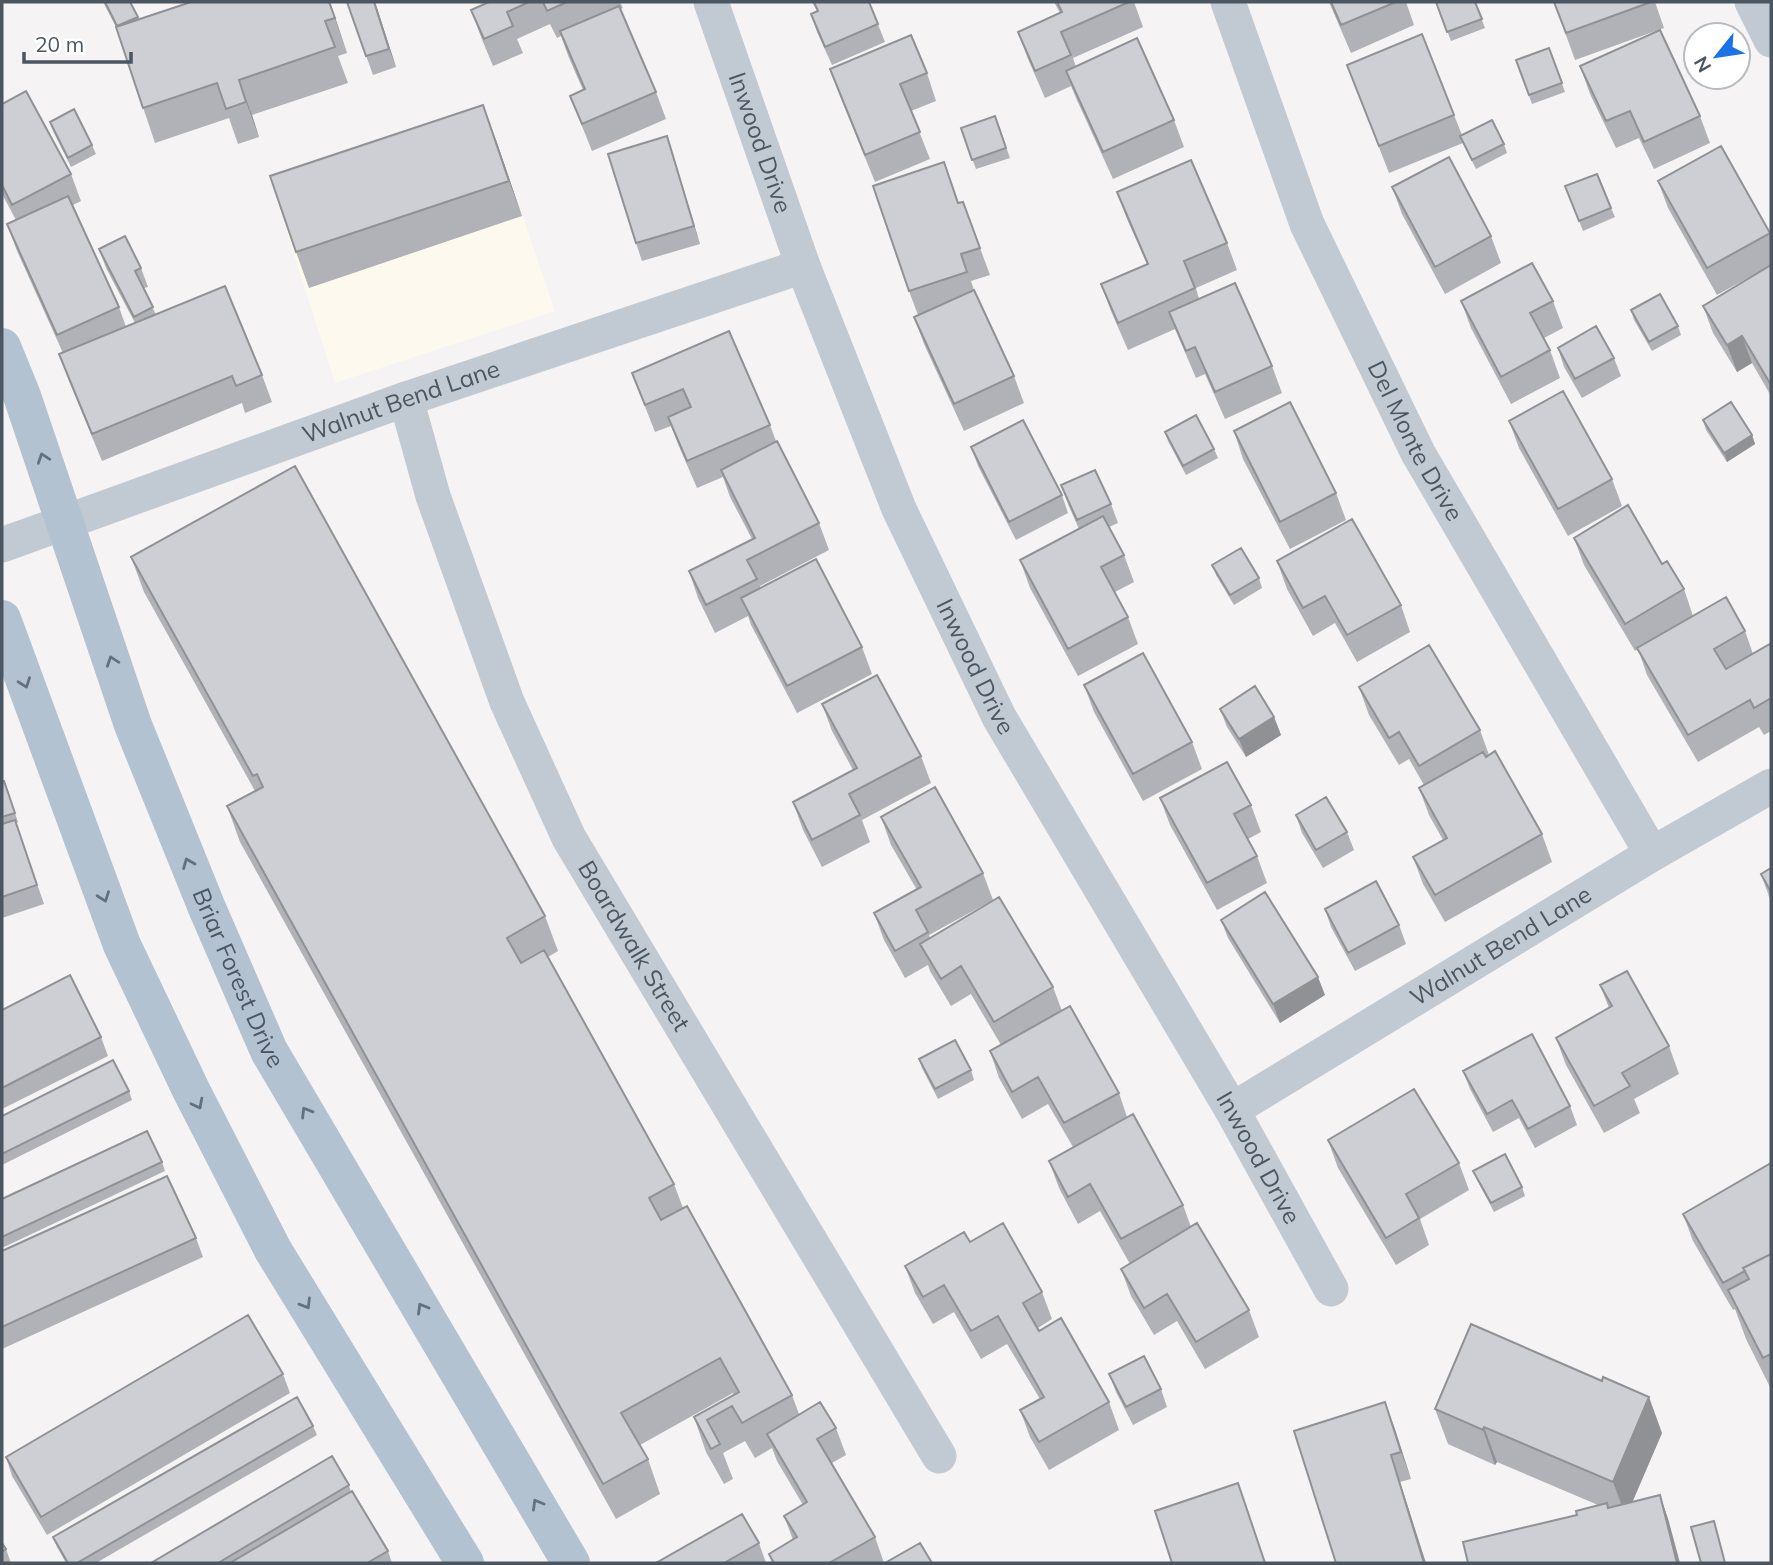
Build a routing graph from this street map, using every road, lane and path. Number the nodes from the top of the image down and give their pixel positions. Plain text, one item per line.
1 (711, 2) edge
2 (1228, 2) edge
3 (1752, 2) edge
4 (1771, 40) edge
5 (803, 266) junction
6 (2, 347) edge
7 (406, 398) junction
8 (65, 522) junction
9 (2, 545) edge
10 (2, 619) edge
11 (1771, 786) edge
12 (1652, 854) junction
13 (1232, 1110) junction
14 (1331, 1289) dead end
15 (939, 1456) dead end
16 (465, 1563) edge
17 (571, 1563) edge

1 - 5 street, Inwood Drive
2 - 12 street, Del Monte Drive
3 - 4 street
5 - 7 street, Walnut Bend Lane
5 - 13 street, Inwood Drive
8 -> 6 main road, Briar Forest Drive
7 - 8 street, Walnut Bend Lane
7 - 15 street, Boardwalk Street
8 - 9 street, Walnut Bend Lane
17 -> 8 main road, Briar Forest Drive
10 -> 16 main road
11 - 12 street, Walnut Bend Lane
12 - 13 street, Walnut Bend Lane
13 - 14 street, Inwood Drive

